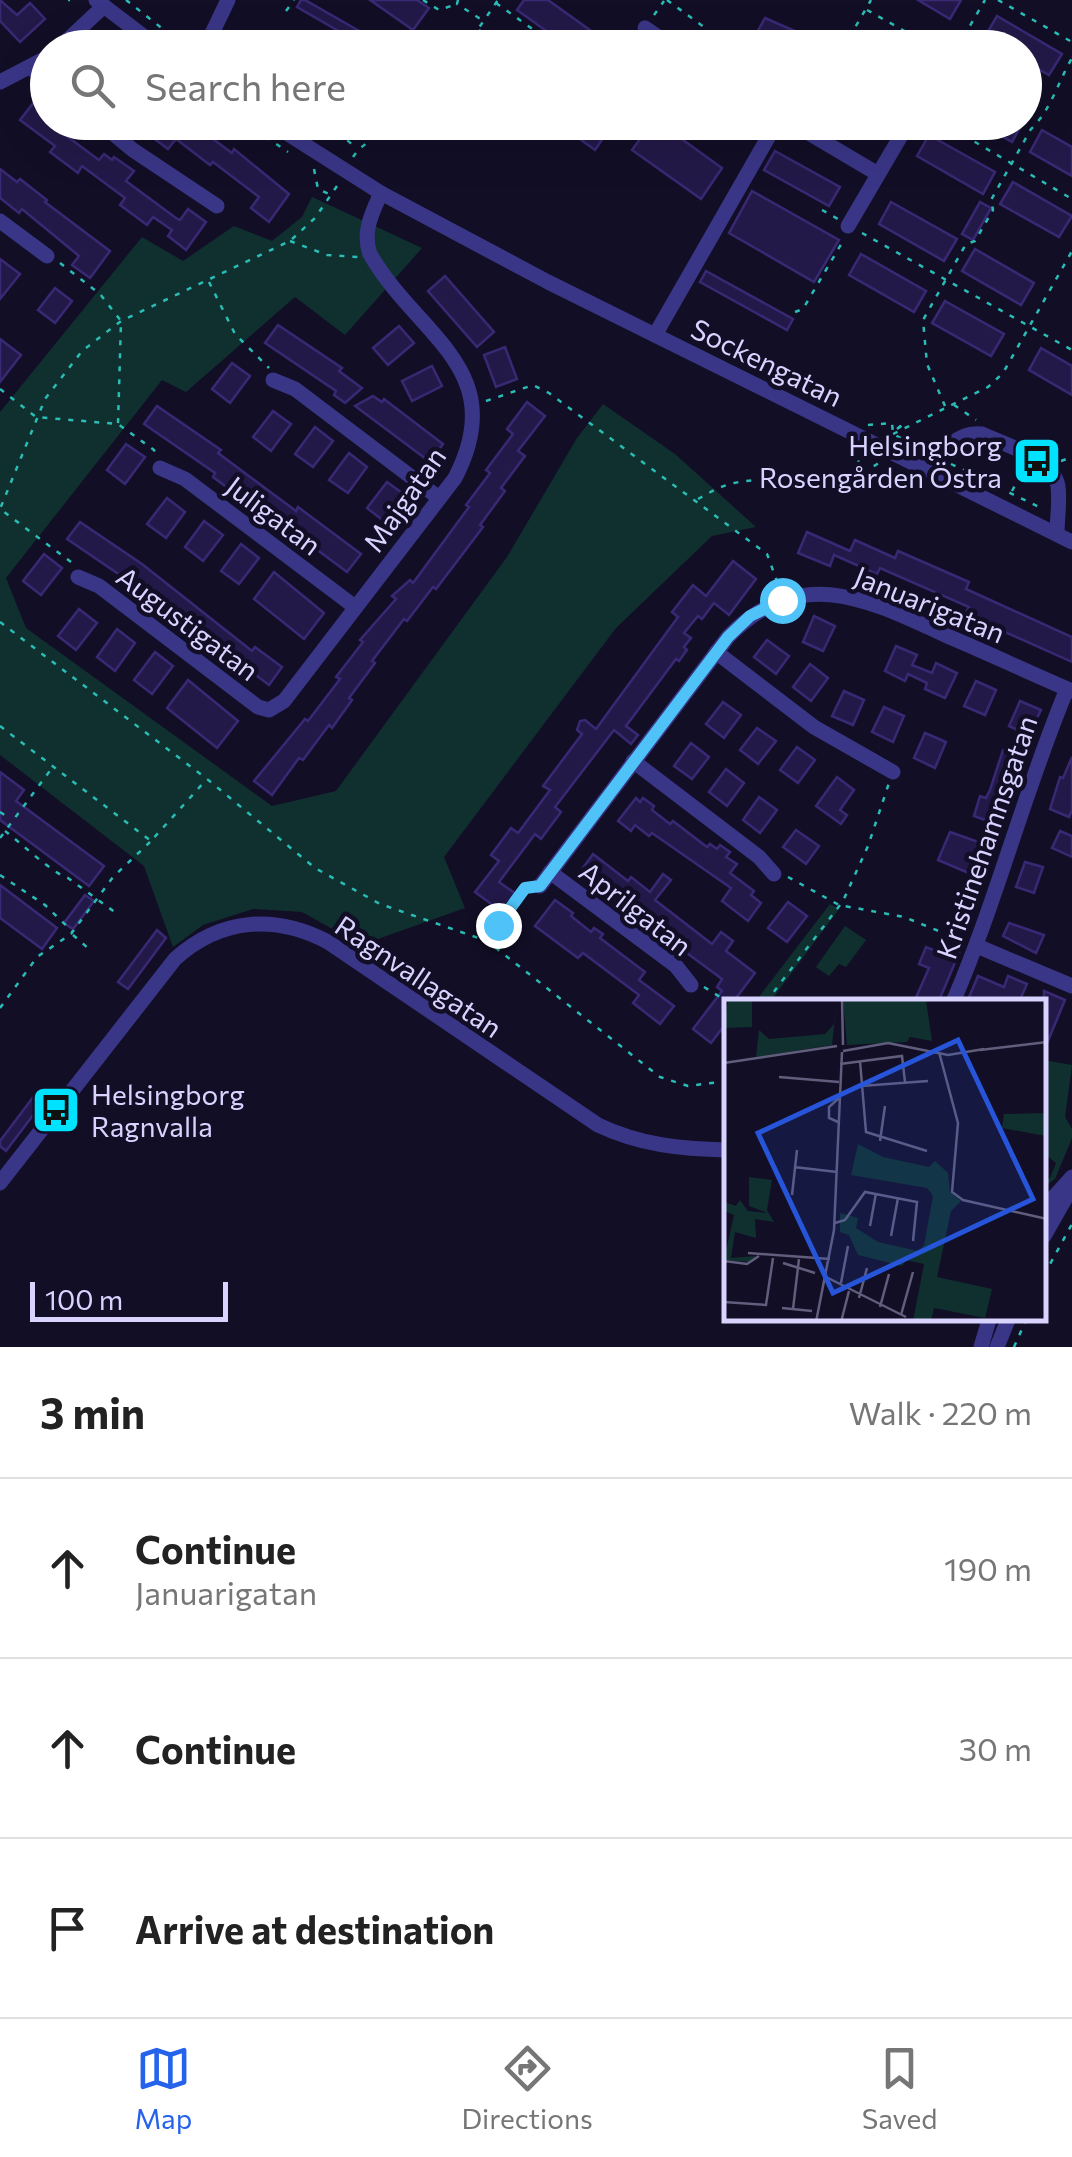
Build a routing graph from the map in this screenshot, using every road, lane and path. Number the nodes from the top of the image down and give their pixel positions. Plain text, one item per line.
1 (126, 0) edge
2 (228, 0) edge
3 (294, 0) edge
4 (424, 0) edge
5 (667, 0) edge
6 (871, 0) edge
7 (985, 0) edge
8 (998, 0) edge
9 (457, 2) edge
10 (497, 2) edge
11 (100, 3) edge
12 (865, 10) junction
13 (286, 11) dead end
14 (484, 21) junction
15 (646, 28) dead end
16 (478, 29) edge
17 (75, 30) edge
18 (135, 30) edge
19 (164, 30) edge
20 (214, 30) edge
21 (534, 30) edge
22 (649, 30) edge
23 (708, 30) edge
24 (854, 30) edge
25 (901, 30) edge
26 (968, 30) edge
27 (1072, 42) edge
28 (1072, 58) edge
29 (30, 68) edge
30 (0, 82) edge
31 (1042, 118) edge
32 (121, 140) edge
33 (298, 140) edge
34 (347, 140) edge
35 (370, 140) edge
36 (768, 140) edge
37 (820, 140) edge
38 (898, 140) edge
39 (972, 140) edge
40 (1025, 140) edge
41 (358, 150) junction
42 (352, 159) dead end
43 (1012, 163) junction
44 (313, 168) dead end
45 (878, 174) junction
46 (337, 186) dead end
47 (382, 193) junction
48 (331, 195) junction
49 (1072, 199) edge
50 (217, 206) dead end
51 (822, 210) dead end
52 (0, 221) edge
53 (851, 227) junction
54 (290, 242) junction
55 (1072, 250) edge
56 (370, 254) junction
57 (47, 256) joint
58 (208, 280) junction
59 (945, 281) junction
60 (808, 286) dead end
61 (814, 290) junction
62 (794, 312) dead end
63 (121, 321) junction
64 (1029, 327) junction
65 (655, 335) junction
66 (1072, 350) edge
67 (273, 380) joint
68 (0, 389) edge
69 (473, 406) junction
70 (944, 406) junction
71 (36, 417) junction
72 (118, 424) junction
73 (1072, 457) edge
74 (1060, 461) dead end
75 (935, 464) junction
76 (1026, 466) dead end
77 (160, 468) joint
78 (864, 472) dead end
79 (1011, 494) junction
80 (439, 498) junction
81 (696, 500) junction
82 (0, 509) edge
83 (1057, 516) junction
84 (1065, 538) edge
85 (78, 577) joint
86 (782, 600) junction
87 (356, 608) junction
88 (0, 622) edge
89 (716, 652) junction
90 (1069, 690) edge
91 (269, 710) joint
92 (0, 726) edge
93 (633, 760) junction
94 (53, 766) junction
95 (893, 772) joint
96 (207, 778) junction
97 (0, 812) edge
98 (13, 820) junction
99 (5, 832) junction
100 (0, 838) edge
101 (151, 840) junction
102 (774, 874) joint
103 (0, 876) edge
104 (545, 879) junction
105 (97, 899) junction
106 (839, 905) junction
107 (116, 913) dead end
108 (72, 933) junction
109 (482, 938) junction
110 (976, 946) junction
111 (89, 949) dead end
112 (690, 985) joint
113 (1072, 986) edge
114 (724, 999) edge
115 (768, 999) edge
116 (954, 999) edge
117 (0, 1008) edge
118 (724, 1081) edge
119 (724, 1150) edge
120 (1072, 1176) edge
121 (0, 1183) edge
122 (1072, 1187) edge
123 (1048, 1206) edge
124 (1072, 1224) edge
125 (1047, 1270) edge
126 (988, 1322) edge
127 (1007, 1322) edge
128 (1025, 1322) edge
129 (981, 1347) edge
130 (998, 1347) edge
131 (1014, 1347) edge

1 - 19 path
2 - 20 street
3 - 13 path
4 - 9 path
5 - 23 path
6 - 12 path
7 - 26 path
8 - 27 path
9 - 14 path
10 - 14 path
10 - 21 path
11 - 17 street
11 - 18 street
12 - 24 path
12 - 25 path
14 - 16 path
15 - 22 street
28 - 31 path
29 - 30 street
32 - 50 street
33 - 47 street, Sockengatan
34 - 41 path
35 - 41 path
36 - 65 street, Sockengatan
37 - 45 street
38 - 45 street
39 - 43 path
40 - 43 path
41 - 42 path
43 - 49 path
43 - 59 path
44 - 48 path
45 - 53 street
46 - 48 path
47 - 56 street
47 - 65 street, Sockengatan
48 - 54 path
51 - 53 path
52 - 57 street
53 - 59 path
53 - 61 path
54 - 56 path
54 - 58 path
55 - 64 path
56 - 69 street
57 - 63 path
58 - 63 path
58 - 67 path
59 - 64 path
59 - 70 path
60 - 61 path
61 - 62 path
63 - 71 path
63 - 72 path
64 - 66 path
64 - 70 path
65 - 75 street, Sockengatan
67 - 80 street
68 - 71 path
69 - 80 street, Majgatan
69 - 81 path
70 - 75 path
71 - 72 path
71 - 82 path
72 - 77 path
73 - 74 path
75 - 79 path
75 - 83 street
75 - 84 street, Sockengatan
76 - 79 path
77 - 87 street, Juligatan
78 - 81 path
79 - 83 path
80 - 87 street, Majgatan
81 - 86 path
82 - 85 path
83 - 84 street
85 - 91 street, Augustigatan
86 - 89 street, Januarigatan
86 - 90 street, Januarigatan
87 - 91 street, Majgatan
88 - 96 path
89 - 93 street, Januarigatan
89 - 95 street
90 - 110 street, Kristinehamnsgatan
92 - 94 path
93 - 102 street
93 - 104 street, Januarigatan
94 - 98 path
94 - 101 path
95 - 106 path
96 - 101 path
96 - 109 path
97 - 98 path
98 - 99 path
99 - 100 path
99 - 105 path
101 - 105 path
102 - 106 path
103 - 108 path
104 - 109 path
104 - 112 street, Aprilgatan
105 - 107 path
105 - 108 path
106 - 110 path
106 - 115 path
108 - 111 path
108 - 117 path
109 - 118 path
110 - 113 street
110 - 116 street, Kristinehamnsgatan
112 - 114 path
119 - 121 street, Ragnvallagatan
120 - 123 street
122 - 123 street
124 - 125 path
126 - 129 street
127 - 130 street
128 - 131 path

